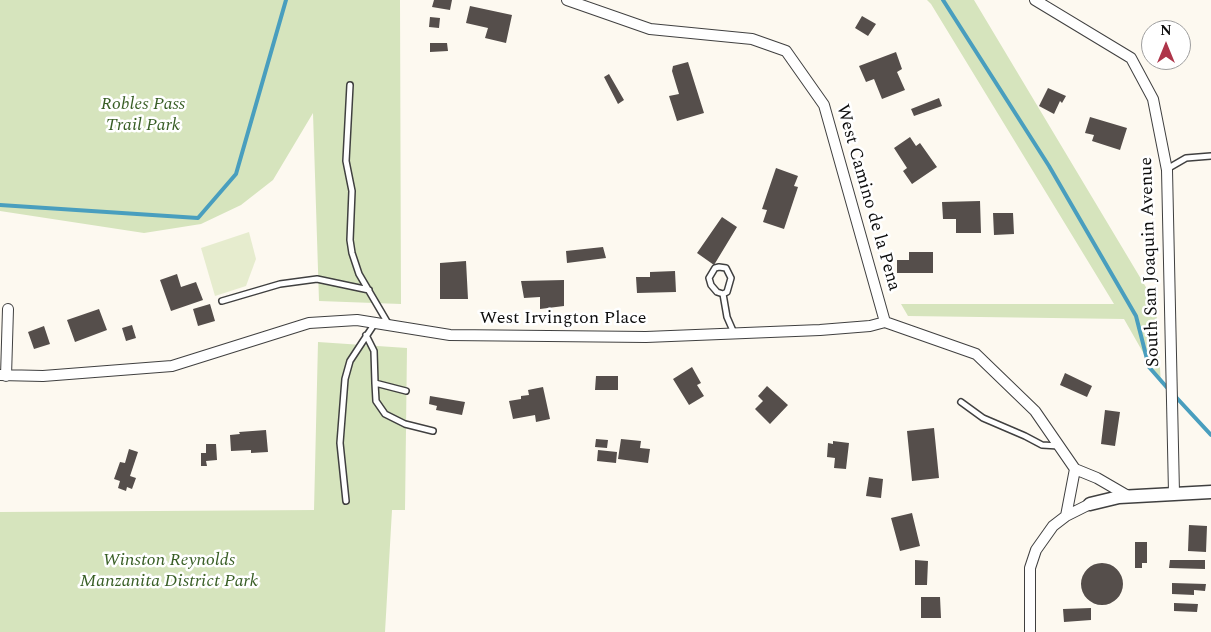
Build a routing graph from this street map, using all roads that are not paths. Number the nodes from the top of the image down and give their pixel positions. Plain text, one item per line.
1 (567, 0) edge
2 (1035, 0) edge
3 (350, 85) dead end
4 (1211, 156) edge
5 (1167, 170) junction
6 (369, 290) junction
7 (723, 294) junction
8 (222, 301) dead end
9 (8, 309) dead end
10 (885, 322) junction
11 (375, 323) junction
12 (390, 325) junction
13 (734, 334) junction
14 (366, 335) junction
15 (3, 376) edge
16 (375, 383) junction
17 (406, 391) dead end
18 (961, 402) dead end
19 (433, 431) dead end
20 (1060, 446) junction
21 (1075, 469) junction
22 (1211, 492) edge
23 (1174, 493) junction
24 (1128, 496) junction
25 (346, 501) dead end
26 (1090, 504) joint
27 (1066, 516) junction
28 (1030, 632) edge

1 - 10 street, West Camino de la Pena
2 - 5 street, South San Joaquin Avenue
3 - 6 lane
4 - 5 lane
5 - 23 street, South San Joaquin Avenue
6 - 8 lane
6 - 12 lane
7 - 7 lane
7 - 13 lane
9 - 15 street
10 - 13 street, West Irvington Place
10 - 20 street, West Irvington Place
11 - 12 street, West Irvington Place
11 - 14 lane
11 - 15 street, West Irvington Place
12 - 13 street, West Irvington Place
14 - 16 lane
14 - 25 lane
16 - 17 lane
16 - 19 lane
18 - 20 lane
20 - 21 street, West Irvington Place
21 - 24 street
21 - 27 street
22 - 23 street
23 - 24 street
24 - 26 street
26 - 27 street
27 - 28 street

